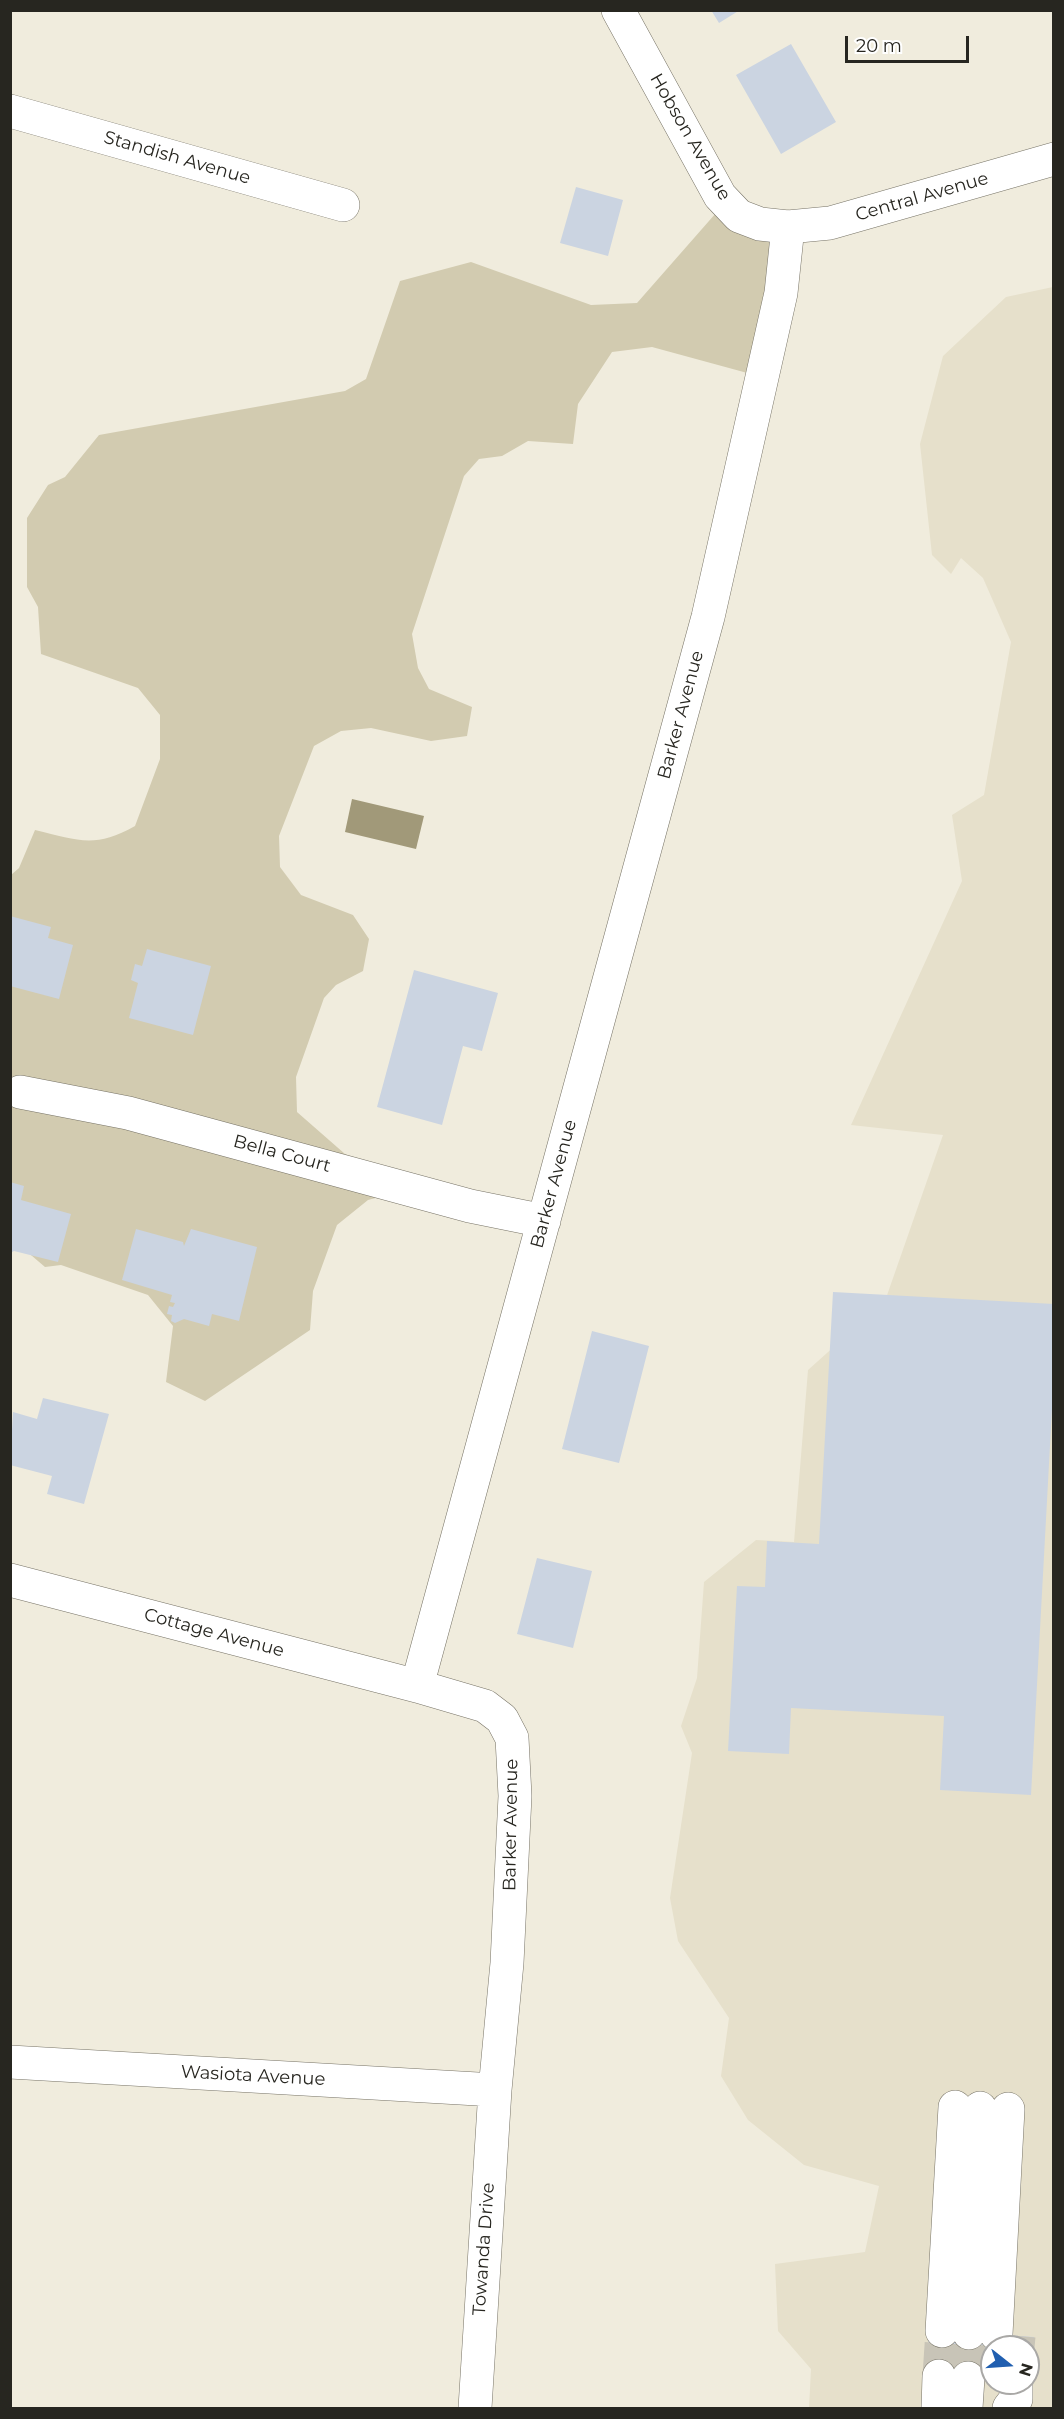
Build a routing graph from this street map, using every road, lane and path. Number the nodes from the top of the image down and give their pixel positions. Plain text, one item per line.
1 (618, 10) edge
2 (10, 111) edge
3 (1053, 159) edge
4 (343, 205) dead end
5 (788, 227) junction
6 (20, 1092) dead end
7 (544, 1221) junction
8 (10, 1580) edge
9 (417, 1686) junction
10 (10, 2062) edge
11 (495, 2090) junction
12 (981, 2333) joint
13 (967, 2387) edge
14 (1016, 2395) edge
15 (475, 2409) edge
16 (938, 2409) edge
17 (992, 2409) edge
18 (1009, 2409) edge

1 - 5 street, Hobson Avenue
2 - 4 street, Standish Avenue
3 - 5 street, Central Avenue
5 - 7 street, Barker Avenue
6 - 7 street, Bella Court
7 - 9 street, Barker Avenue
8 - 9 street, Cottage Avenue
9 - 11 street, Barker Avenue
10 - 11 street, Wasiota Avenue
11 - 15 street, Towanda Drive
12 - 12 street
13 - 16 street
13 - 17 street
14 - 18 street

